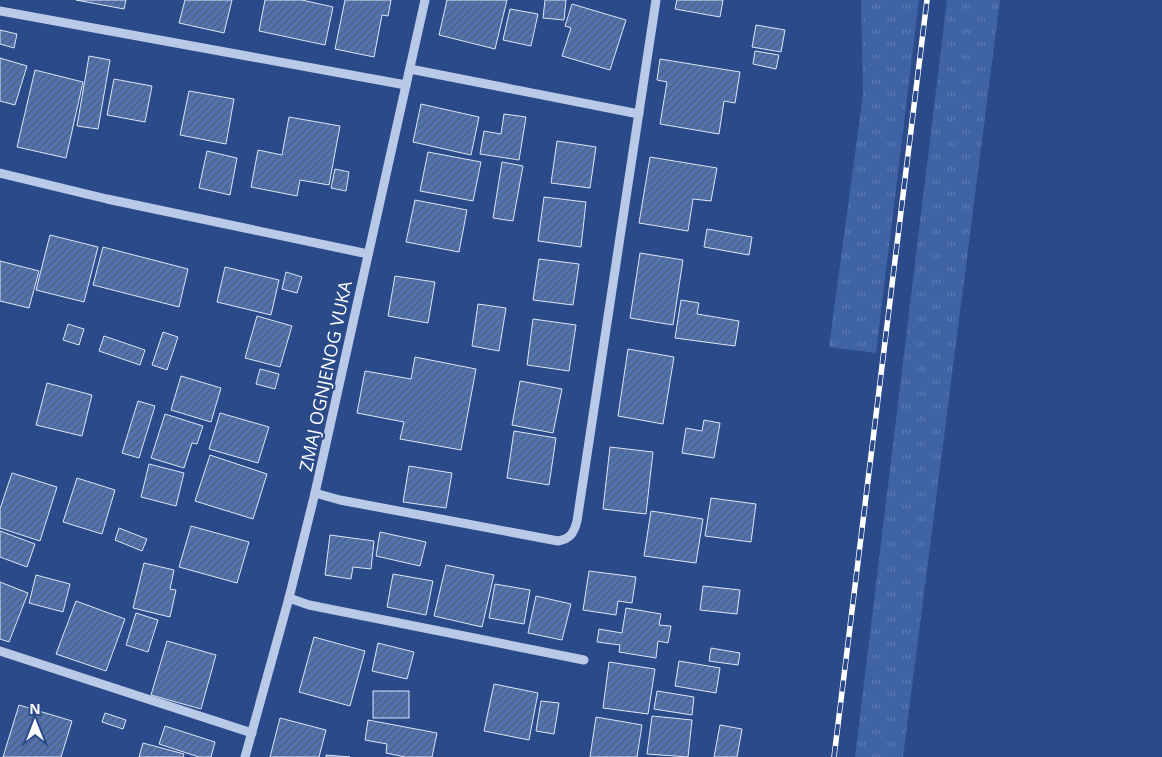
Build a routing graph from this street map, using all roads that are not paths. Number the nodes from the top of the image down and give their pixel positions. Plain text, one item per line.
1 (425, 0) edge
2 (656, 0) edge
3 (0, 11) edge
4 (410, 70) junction
5 (406, 86) junction
6 (639, 114) junction
7 (0, 173) edge
8 (368, 254) junction
9 (316, 494) junction
10 (289, 598) junction
11 (0, 651) edge
12 (584, 660) dead end
13 (252, 733) junction
14 (245, 757) edge

1 - 4 street, ZMAJ OGNJENOG VUKA
2 - 6 street
3 - 5 street
4 - 5 street, ZMAJ OGNJENOG VUKA
4 - 6 street
5 - 8 street, ZMAJ OGNJENOG VUKA
6 - 9 street
7 - 8 street
8 - 9 street, ZMAJ OGNJENOG VUKA
9 - 10 street, ZMAJ OGNJENOG VUKA
10 - 12 street
10 - 13 street, ZMAJ OGNJENOG VUKA
11 - 13 street
13 - 14 street, ZMAJ OGNJENOG VUKA

